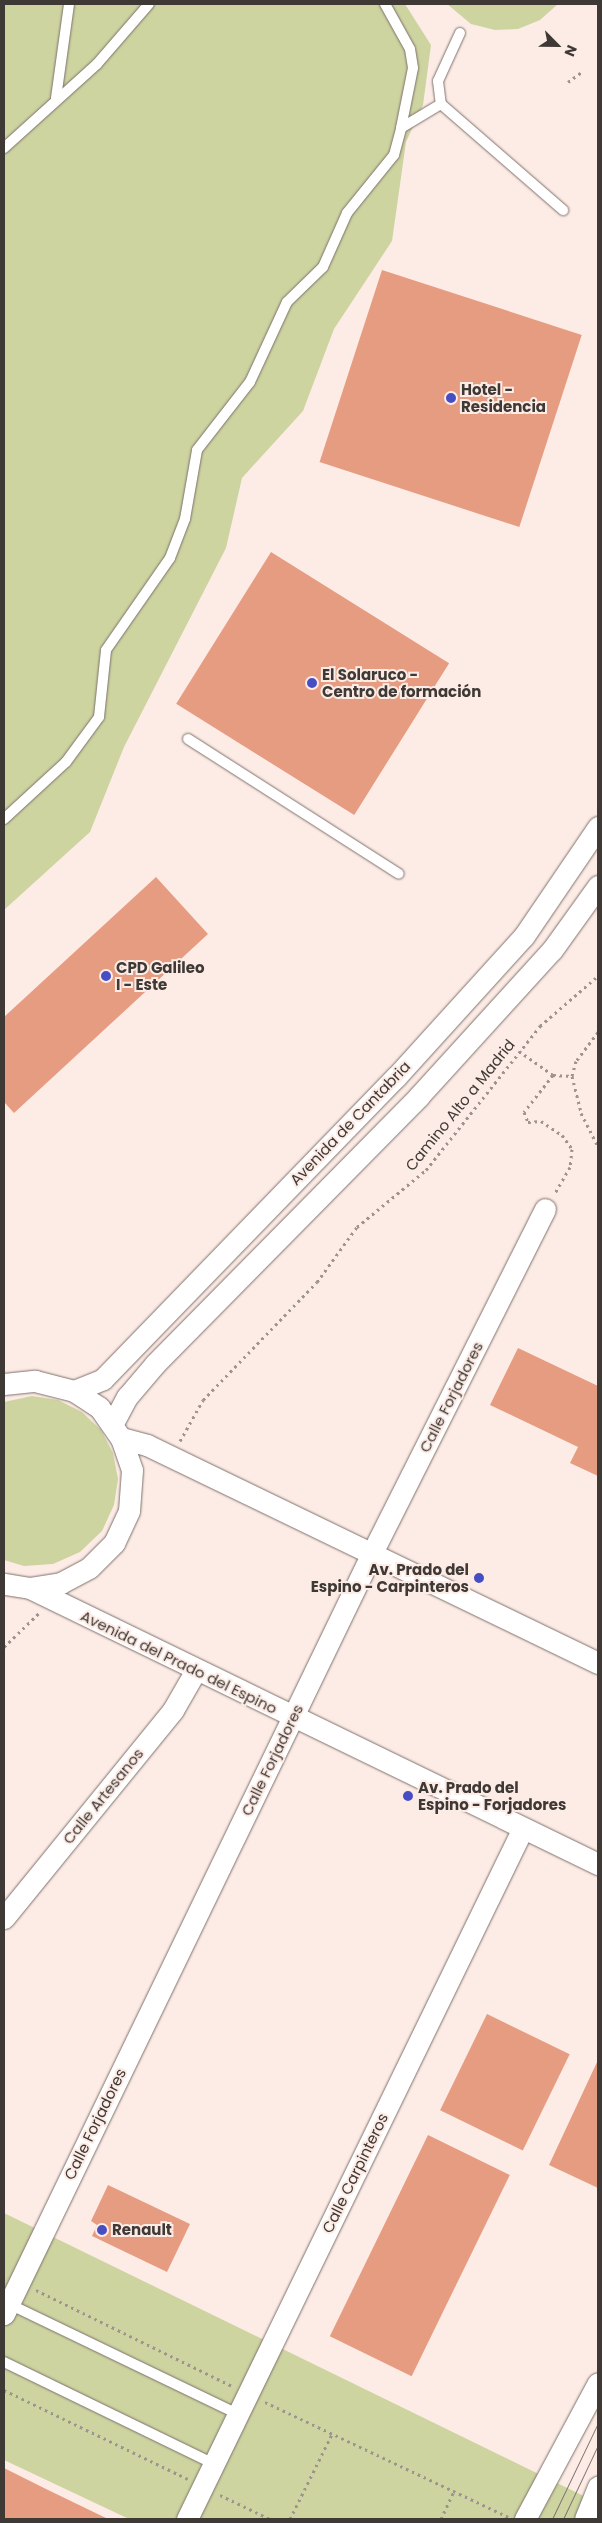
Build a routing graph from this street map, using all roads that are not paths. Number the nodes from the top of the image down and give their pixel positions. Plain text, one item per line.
1 (69, 4) edge
2 (149, 4) edge
3 (385, 4) edge
4 (460, 34) dead end
5 (56, 98) junction
6 (441, 104) junction
7 (401, 128) junction
8 (4, 148) edge
9 (563, 210) dead end
10 (188, 740) dead end
11 (4, 819) edge
12 (598, 827) edge
13 (399, 874) dead end
14 (598, 886) edge
15 (545, 1209) road end
16 (4, 1384) edge
17 (74, 1391) junction
18 (117, 1430) junction
19 (372, 1554) junction
20 (4, 1584) edge
21 (30, 1588) junction
22 (598, 1663) edge
23 (196, 1670) junction
24 (292, 1717) junction
25 (523, 1828) junction
26 (598, 1864) edge
27 (4, 1918) edge
28 (5, 2306) edge
29 (4, 2362) edge
30 (598, 2382) edge
31 (238, 2414) junction
32 (214, 2464) junction
33 (598, 2487) edge
34 (187, 2519) edge
35 (526, 2519) edge
36 (585, 2519) edge

1 - 5 lane
2 - 5 lane
3 - 7 lane
4 - 6 lane
5 - 8 lane
6 - 7 lane
6 - 9 lane
7 - 11 lane
10 - 13 lane
12 - 17 street, Avenida de Cantabria
14 - 18 street, Avenida de Cantabria
15 - 19 street, Calle Forjadores
16 - 17 street
17 - 18 street
18 - 19 street
18 - 21 street
19 - 22 street
19 - 24 street, Calle Forjadores
20 - 21 street
21 - 23 street, Avenida del Prado del Espino
23 - 24 street, Avenida del Prado del Espino
23 - 27 street, Calle Artesanos
24 - 25 street, Avenida del Prado del Espino
24 - 28 street, Calle Forjadores
25 - 26 street, Avenida del Prado del Espino
25 - 31 street, Calle Carpinteros
28 - 31 lane
29 - 32 lane
30 - 35 street
31 - 32 street, Calle Carpinteros
32 - 34 street, Calle Carpinteros
33 - 36 street

